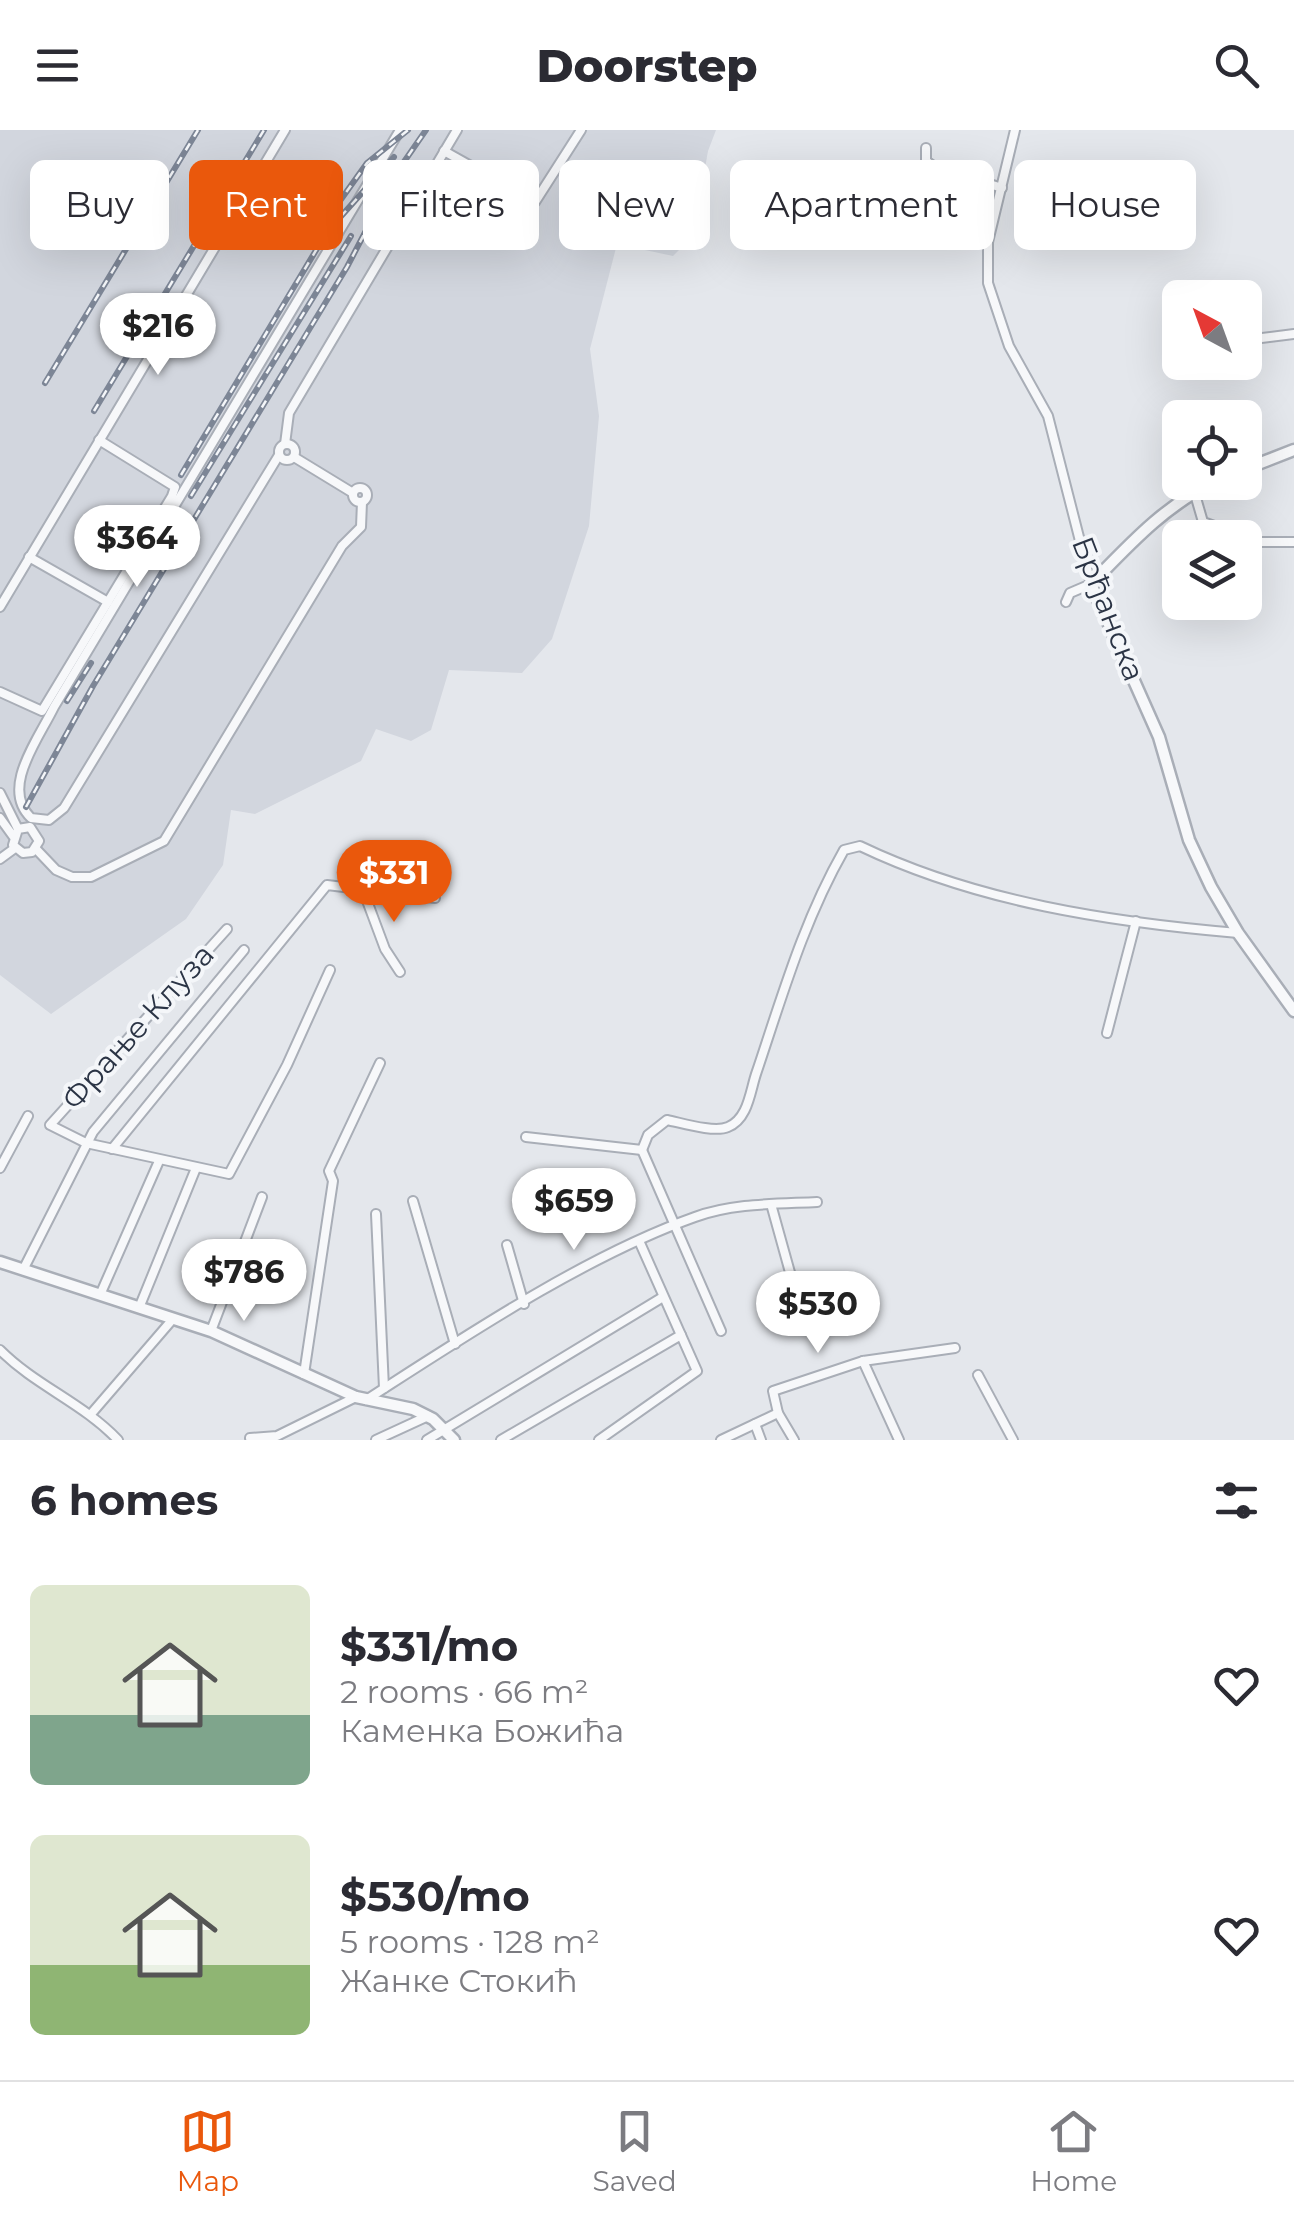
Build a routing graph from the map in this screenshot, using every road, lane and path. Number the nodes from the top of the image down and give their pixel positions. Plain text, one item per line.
1 (285, 130) edge
2 (400, 130) edge
3 (457, 130) edge
4 (581, 130) edge
5 (1015, 130) edge
6 (926, 148) dead end
7 (444, 151) junction
8 (1002, 188) junction
9 (1294, 334) edge
10 (1262, 338) edge
11 (99, 440) junction
12 (285, 444) junction
13 (1294, 450) edge
14 (278, 455) junction
15 (294, 456) junction
16 (1262, 463) edge
17 (1182, 500) edge
18 (1197, 500) edge
19 (1294, 542) edge
20 (29, 558) junction
21 (1091, 584) junction
22 (108, 602) junction
23 (1066, 602) dead end
24 (0, 606) edge
25 (0, 692) edge
26 (0, 793) edge
27 (0, 818) edge
28 (15, 832) junction
29 (15, 848) junction
30 (36, 849) junction
31 (0, 859) edge
32 (363, 890) junction
33 (435, 898) dead end
34 (1136, 921) junction
35 (227, 929) dead end
36 (1238, 933) junction
37 (244, 950) dead end
38 (330, 970) dead end
39 (400, 972) dead end
40 (1294, 1011) edge
41 (1107, 1033) dead end
42 (380, 1063) dead end
43 (28, 1116) dead end
44 (526, 1137) dead end
45 (86, 1144) junction
46 (112, 1149) junction
47 (642, 1150) junction
48 (159, 1160) junction
49 (0, 1168) edge
50 (196, 1168) junction
51 (262, 1197) dead end
52 (413, 1202) dead end
53 (817, 1202) dead end
54 (771, 1204) junction
55 (376, 1214) dead end
56 (676, 1227) junction
57 (640, 1243) junction
58 (507, 1245) dead end
59 (0, 1262) edge
60 (23, 1270) junction
61 (790, 1276) dead end
62 (100, 1294) junction
63 (663, 1297) junction
64 (524, 1304) junction
65 (139, 1308) junction
66 (172, 1320) junction
67 (211, 1331) junction
68 (721, 1331) dead end
69 (681, 1335) junction
70 (455, 1344) junction
71 (956, 1348) dead end
72 (0, 1350) edge
73 (863, 1361) junction
74 (304, 1374) junction
75 (978, 1375) dead end
76 (384, 1388) junction
77 (361, 1399) junction
78 (778, 1412) junction
79 (92, 1414) junction
80 (428, 1416) junction
81 (755, 1424) junction
82 (445, 1430) junction
83 (250, 1438) edge
84 (118, 1440) edge
85 (376, 1440) edge
86 (427, 1440) edge
87 (454, 1440) edge
88 (502, 1440) edge
89 (600, 1440) edge
90 (721, 1440) edge
91 (761, 1440) edge
92 (794, 1440) edge
93 (898, 1440) edge
94 (1013, 1440) edge

1 - 11 street
2 - 14 street
3 - 7 street
4 - 7 street
5 - 8 street, Брђанска
6 - 8 street
7 - 12 street
8 - 21 street, Брђанска
9 - 10 street
11 - 20 street
11 - 22 street
12 - 14 street
12 - 15 street
13 - 16 street
14 - 15 street
15 - 30 street
17 - 21 street
18 - 19 street
20 - 22 street
20 - 24 street
21 - 23 street
21 - 36 street, Брђанска
22 - 25 street
26 - 28 street
27 - 28 street
28 - 29 street
28 - 30 street
29 - 30 street
29 - 31 street
32 - 33 street
32 - 39 street
32 - 46 street
34 - 36 street
34 - 41 street
34 - 47 street
35 - 45 street, Фрање Клуза
36 - 40 street, Брђанска
37 - 45 street
38 - 50 street
42 - 74 street
43 - 49 street
44 - 47 street
45 - 46 street
45 - 60 street
46 - 48 street
47 - 56 street
48 - 50 street
48 - 62 street
50 - 65 street
51 - 67 street
52 - 70 street
53 - 54 street
54 - 56 street
54 - 61 street
55 - 76 street
56 - 57 street
56 - 68 street
57 - 63 street
57 - 64 street
58 - 64 street
59 - 60 street
60 - 62 street
62 - 65 street
63 - 69 street
63 - 82 street
64 - 70 street
65 - 66 street
66 - 67 street
66 - 79 street
67 - 74 street
69 - 88 street
69 - 89 street
70 - 76 street
71 - 73 street
72 - 79 street
73 - 78 street
73 - 93 street
74 - 77 street
75 - 94 street
76 - 77 street
77 - 80 street
77 - 83 street
78 - 81 street
78 - 92 street
79 - 84 street
80 - 82 street
80 - 85 street
81 - 90 street
81 - 91 street
82 - 86 street
82 - 87 street

